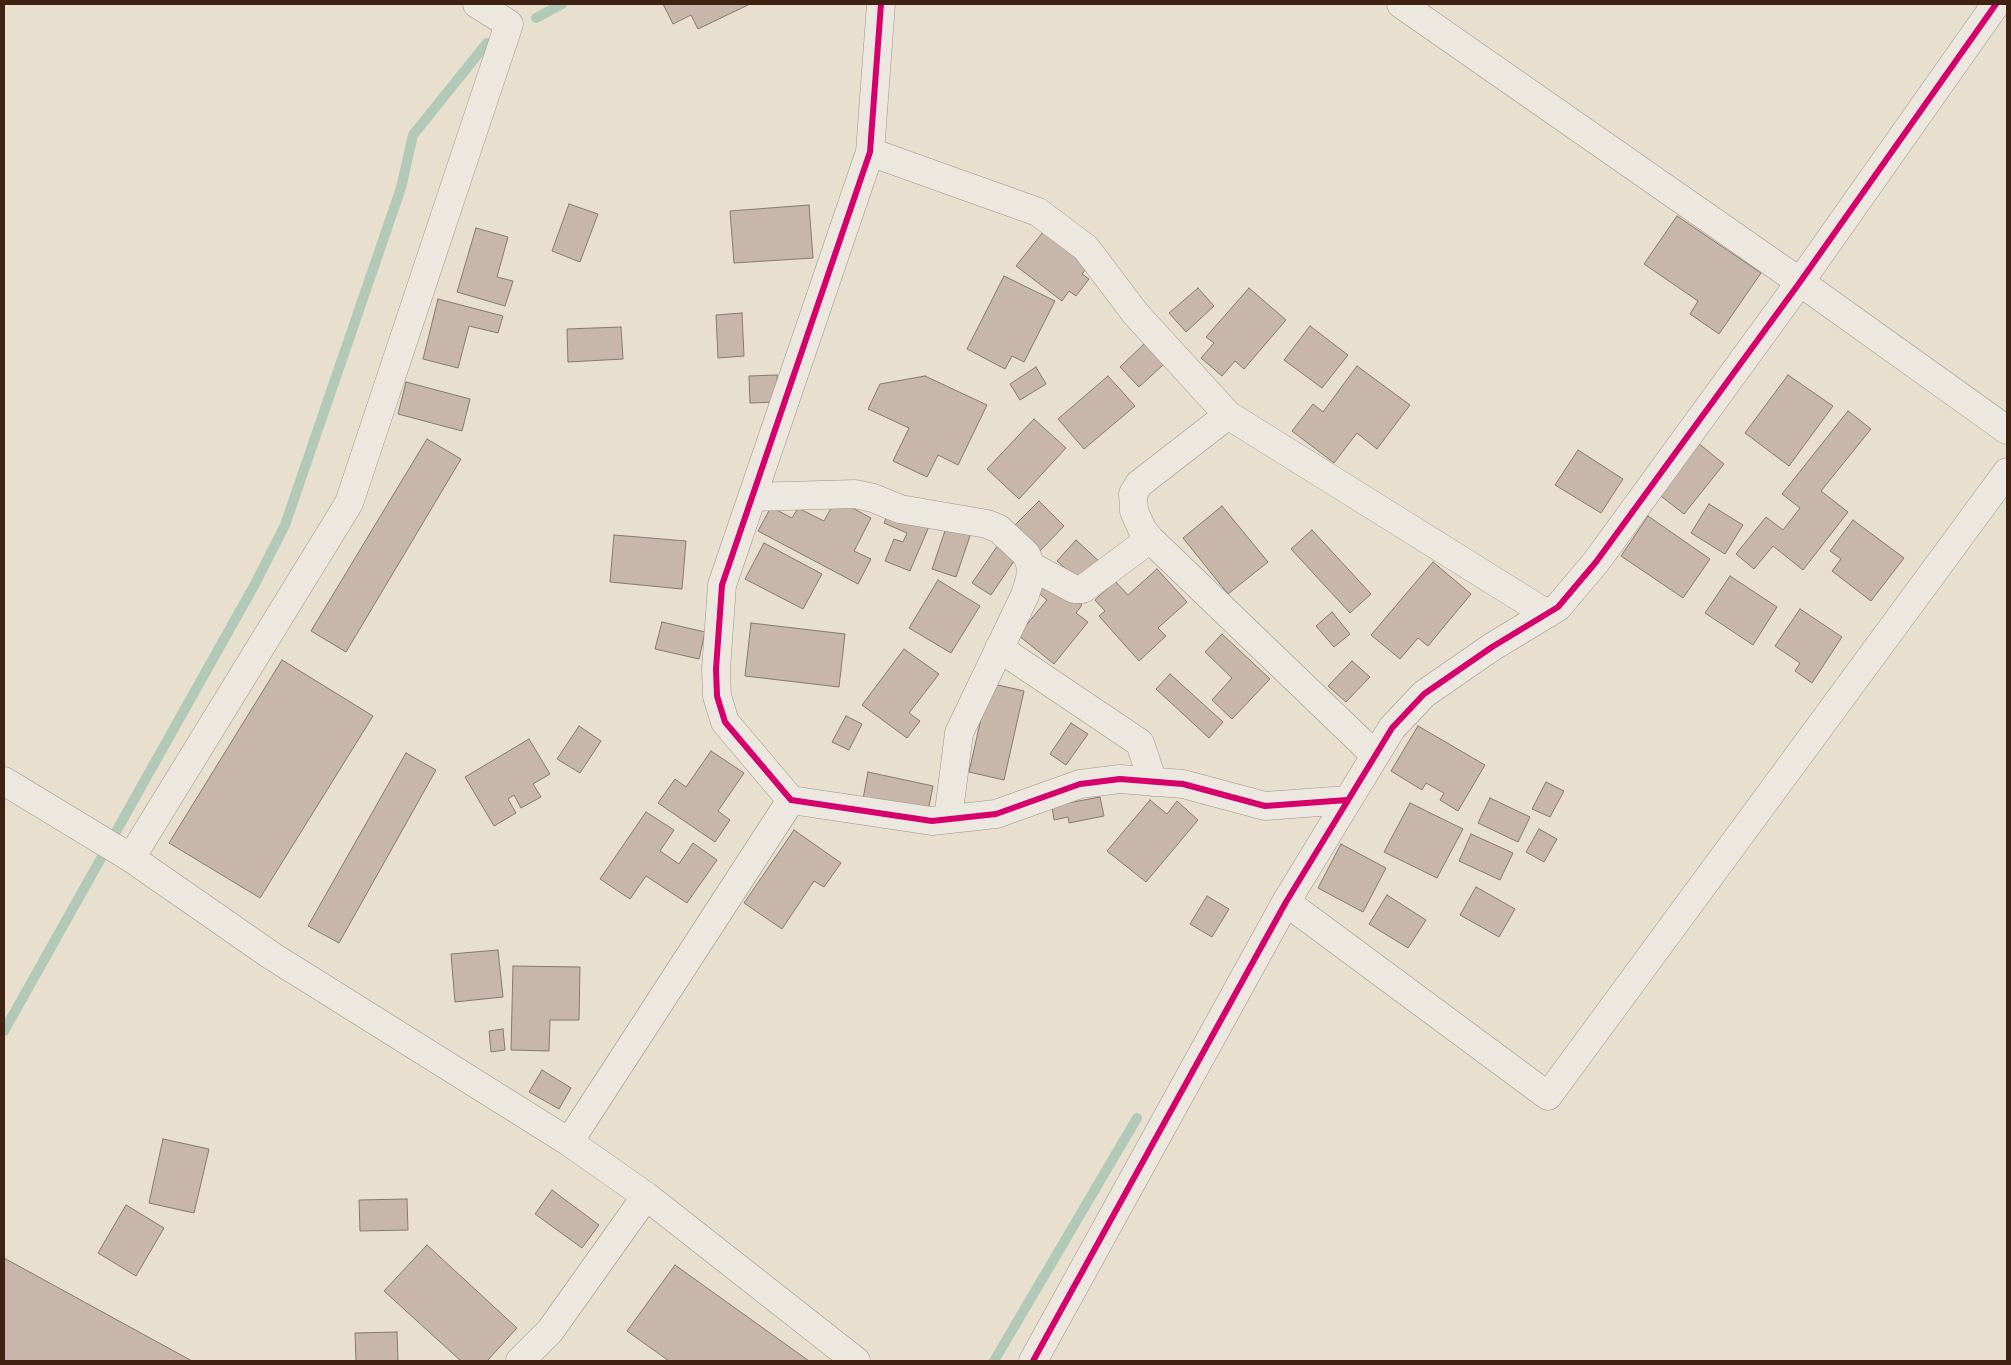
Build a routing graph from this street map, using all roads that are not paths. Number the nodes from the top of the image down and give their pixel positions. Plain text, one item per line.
1 (477, 4) edge
2 (881, 4) edge
3 (1401, 4) edge
4 (1996, 4) edge
5 (870, 152) junction
6 (1800, 282) junction
7 (1228, 415) junction
8 (2007, 430) edge
9 (2007, 472) edge
10 (752, 497) junction
11 (1150, 539) junction
12 (1031, 566) junction
13 (1547, 614) junction
14 (999, 648) junction
15 (1375, 755) junction
16 (4, 781) edge
17 (1153, 782) junction
18 (791, 800) junction
19 (1347, 800) junction
20 (948, 819) junction
21 (130, 858) junction
22 (1286, 902) junction
23 (569, 1142) junction
24 (646, 1196) junction
25 (520, 1361) edge
26 (856, 1361) edge
27 (1033, 1361) edge

1 - 21 street
2 - 5 street
3 - 6 street
4 - 6 street
5 - 7 street
5 - 10 street
6 - 8 street
6 - 13 street
7 - 11 street
7 - 13 street
9 - 22 street
10 - 12 street
10 - 18 street
11 - 12 street
11 - 15 street
12 - 14 street
13 - 15 street
14 - 17 street
14 - 20 street
15 - 19 street
16 - 21 street
17 - 19 street
17 - 20 street
18 - 20 street
18 - 23 street
19 - 22 street
21 - 23 street
22 - 27 street
23 - 24 street
24 - 25 street
24 - 26 street

